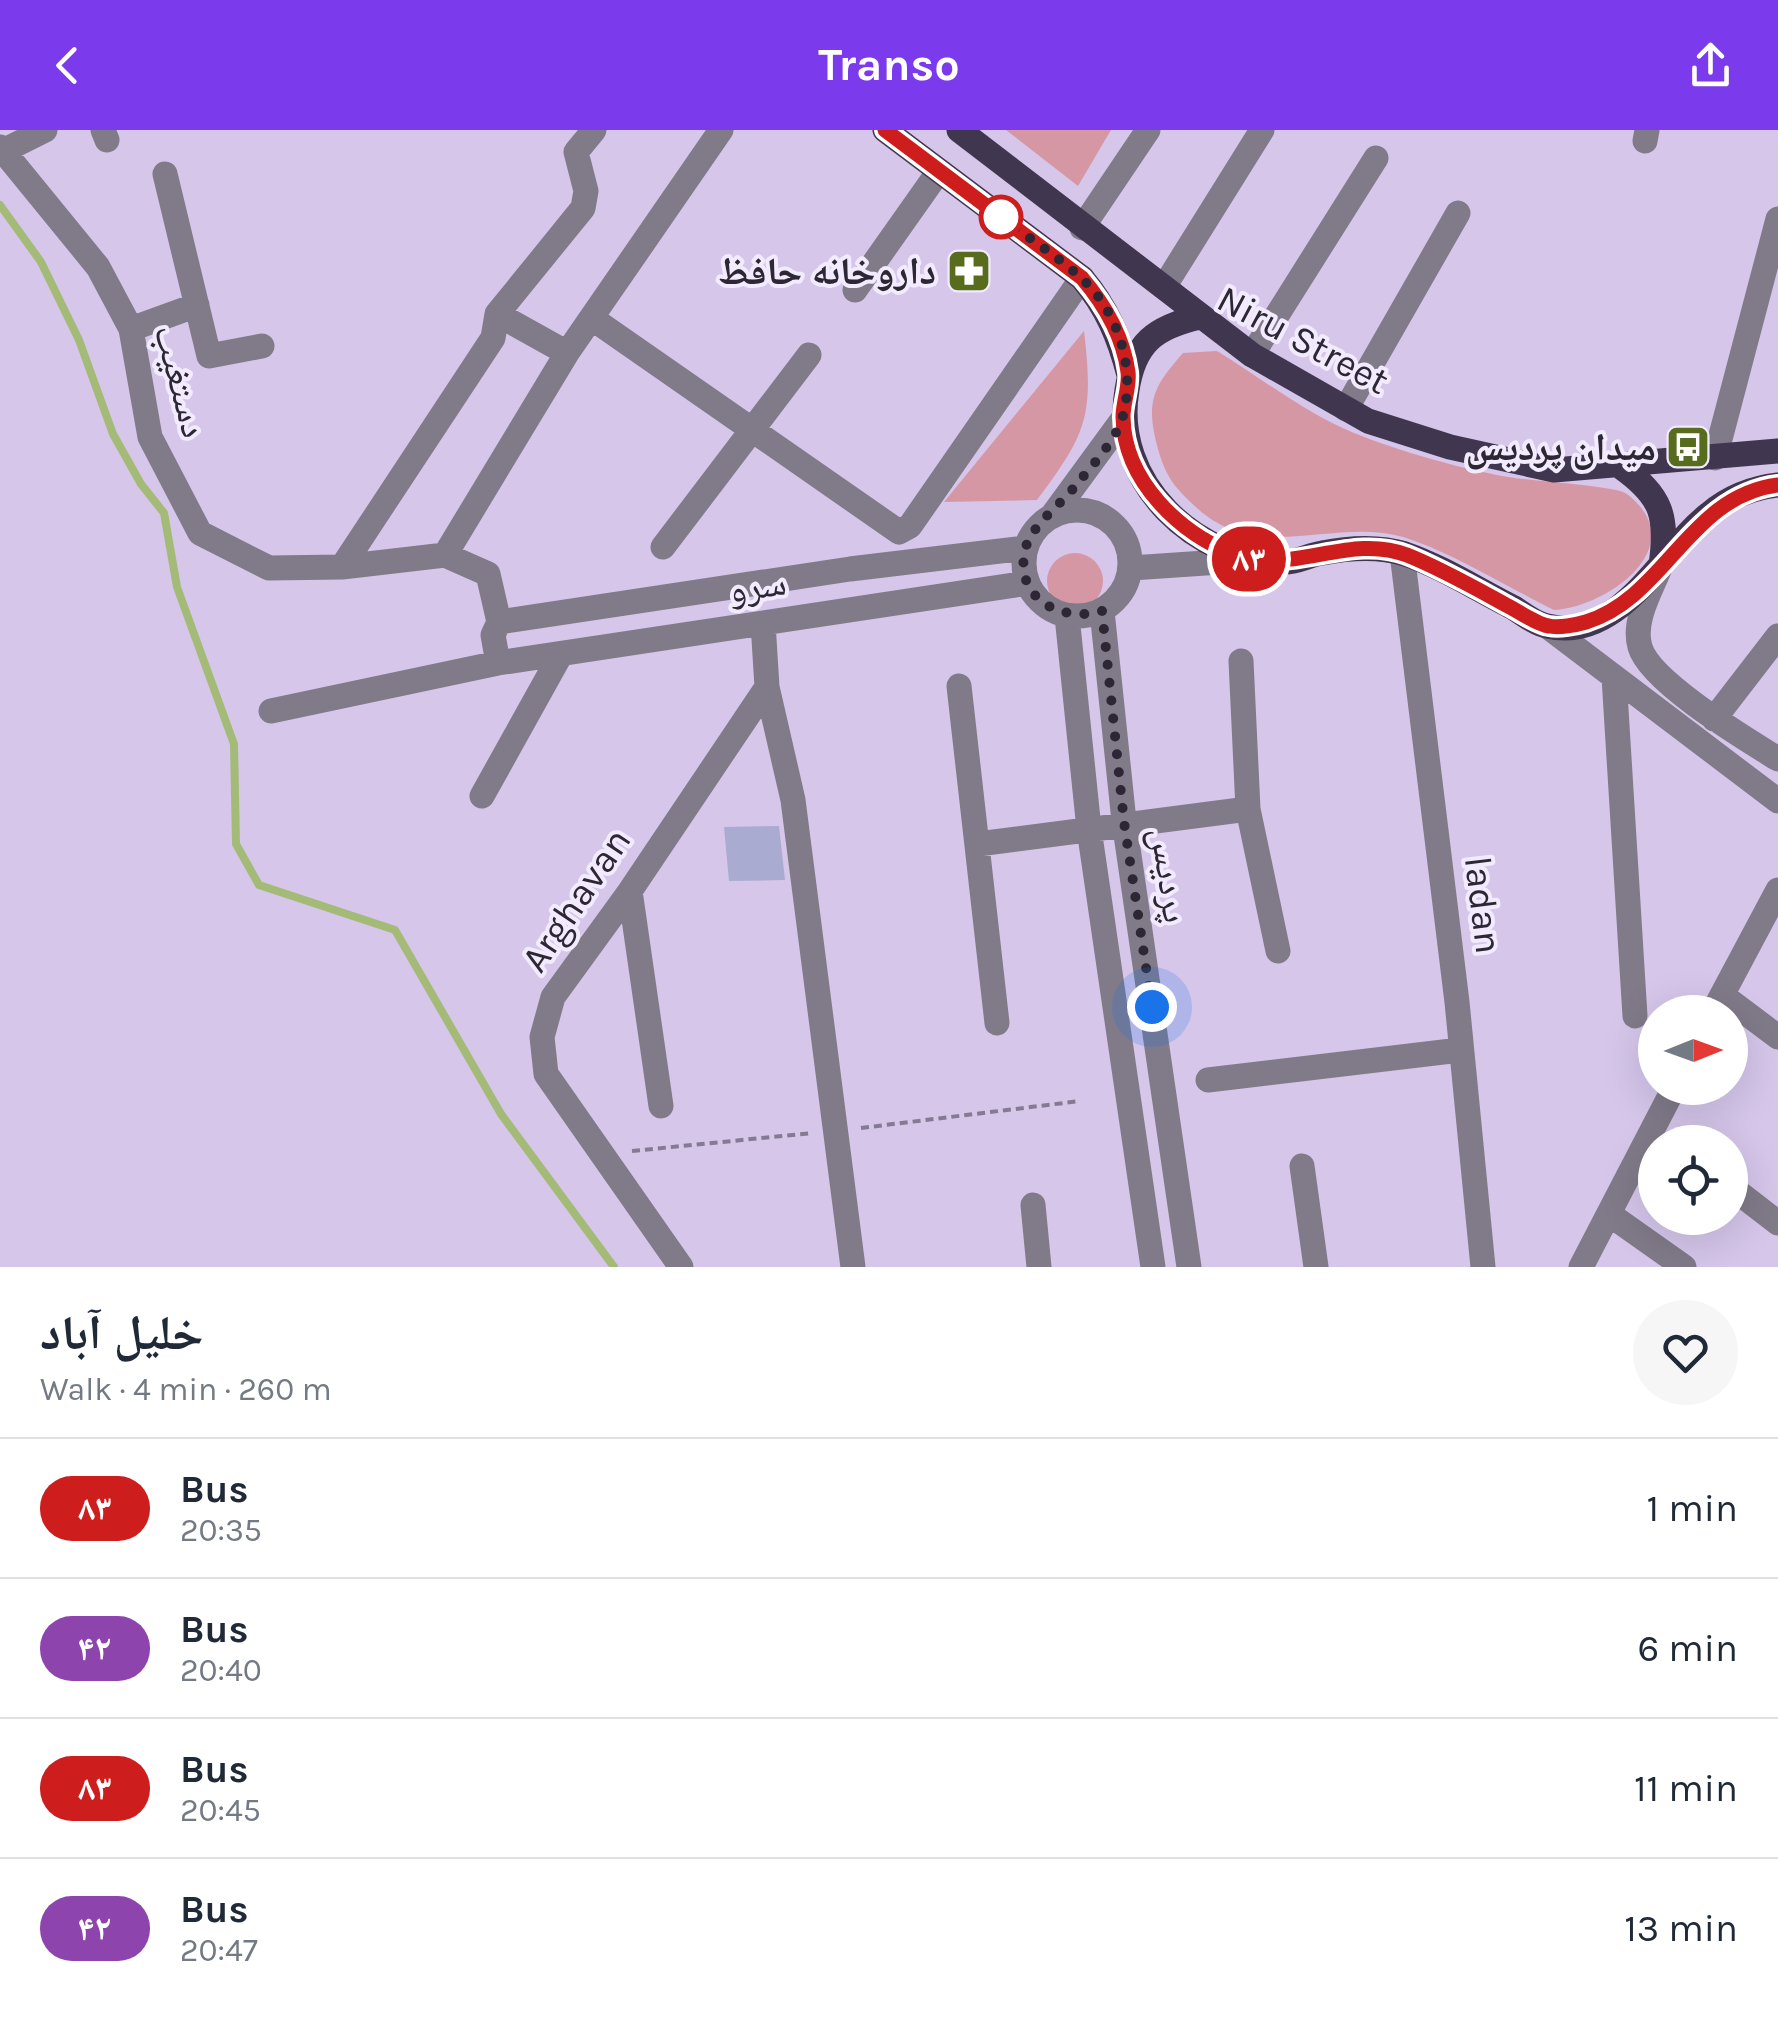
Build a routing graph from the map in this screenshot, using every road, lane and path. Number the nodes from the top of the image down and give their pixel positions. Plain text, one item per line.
1 (45, 130) edge
2 (594, 130) edge
3 (721, 130) edge
4 (885, 130) edge
5 (959, 130) edge
6 (1148, 130) edge
7 (1262, 130) edge
8 (2, 149) edge
9 (1376, 158) dead end
10 (939, 170) junction
11 (165, 174) dead end
12 (1458, 213) dead end
13 (1778, 219) edge
14 (1082, 228) junction
15 (1082, 278) junction
16 (1164, 287) junction
17 (855, 290) dead end
18 (197, 305) junction
19 (497, 314) junction
20 (1200, 317) junction
21 (594, 319) junction
22 (130, 328) junction
23 (262, 346) dead end
24 (567, 353) junction
25 (810, 356) dead end
26 (1252, 356) junction
27 (1129, 375) junction
28 (1346, 409) junction
29 (1123, 419) junction
30 (751, 430) junction
31 (1778, 451) edge
32 (1715, 458) junction
33 (1622, 466) junction
34 (1778, 485) edge
35 (1052, 516) junction
36 (663, 547) dead end
37 (1025, 548) junction
38 (1402, 553) junction
39 (446, 556) junction
40 (1250, 560) junction
41 (1662, 564) junction
42 (342, 567) junction
43 (1131, 568) junction
44 (1028, 583) junction
45 (650, 602) junction
46 (1102, 611) junction
47 (1067, 616) junction
48 (499, 622) junction
49 (763, 623) junction
50 (1548, 626) junction
51 (1778, 636) edge
52 (654, 640) junction
53 (561, 654) junction
54 (1241, 661) dead end
55 (498, 663) junction
56 (1614, 677) junction
57 (959, 686) dead end
58 (768, 687) junction
59 (271, 711) dead end
60 (1714, 718) junction
61 (1778, 759) edge
62 (482, 796) dead end
63 (1778, 801) edge
64 (1248, 808) junction
65 (1124, 822) junction
66 (1089, 829) junction
67 (978, 844) junction
68 (1778, 890) edge
69 (630, 892) junction
70 (1278, 950) dead end
71 (1722, 995) edge
72 (1635, 1016) dead end
73 (1748, 1021) edge
74 (997, 1024) dead end
75 (1778, 1037) edge
76 (1460, 1050) junction
77 (1208, 1080) dead end
78 (661, 1106) dead end
79 (1302, 1166) dead end
80 (1638, 1172) edge
81 (1748, 1197) edge
82 (1033, 1206) dead end
83 (1775, 1213) edge
84 (1609, 1214) junction
85 (681, 1267) edge
86 (853, 1267) edge
87 (1039, 1267) edge
88 (1153, 1267) edge
89 (1189, 1267) edge
90 (1316, 1267) edge
91 (1483, 1267) edge
92 (1582, 1267) edge
93 (1684, 1267) edge

1 - 8 street
2 - 19 street
3 - 21 street
4 - 10 main road
5 - 14 main road
6 - 14 street
7 - 16 street
8 - 22 street, دستغیب
9 - 26 street
10 - 15 main road
10 - 17 street
11 - 18 street
12 - 28 street
13 - 32 street
14 - 16 main road
15 - 27 main road
15 - 30 street
16 - 20 main road
18 - 22 street
18 - 23 street
19 - 24 street
19 - 42 street
20 - 26 main road, Niru Street
20 - 27 main road, Niru Street
21 - 24 street
21 - 30 street
22 - 42 street, دستغیب
24 - 39 street
25 - 30 street
26 - 28 main road, Niru Street
27 - 29 main road, Niru Street
28 - 33 main road, Niru Street
29 - 35 street
29 - 40 main road, Niru Street
30 - 36 street
31 - 32 main road, Niru Street
32 - 33 main road, Niru Street
33 - 41 main road
34 - 41 main road
35 - 37 street
35 - 43 street
37 - 44 street
37 - 45 street, سرو
38 - 40 main road, Niru Street
38 - 50 main road, Niru Street
38 - 76 street, ladan
39 - 42 street, دستغیب
39 - 48 street
40 - 43 street
41 - 50 main road
41 - 60 street
43 - 46 street
44 - 47 street
44 - 49 street, سرو
45 - 48 street, سرو
45 - 52 street
46 - 47 street
46 - 65 street, پردیس
47 - 66 street, پردیس
48 - 55 street
49 - 52 street, سرو
49 - 58 street
50 - 56 street
51 - 60 street
52 - 53 street, سرو
53 - 55 street, سرو
53 - 62 street
54 - 64 street
55 - 59 street, سرو
56 - 63 street
56 - 72 street
57 - 67 street
58 - 69 street, Arghavan
58 - 86 street
60 - 61 street
64 - 65 street
64 - 70 street
65 - 66 street
65 - 89 street, پردیس
66 - 67 street
66 - 88 street, پردیس
67 - 74 street
68 - 71 street
69 - 78 street
69 - 85 street, Arghavan
73 - 75 street
76 - 77 street
76 - 91 street, ladan
79 - 90 street
80 - 84 street
81 - 83 street
82 - 87 street
84 - 92 street
84 - 93 street

